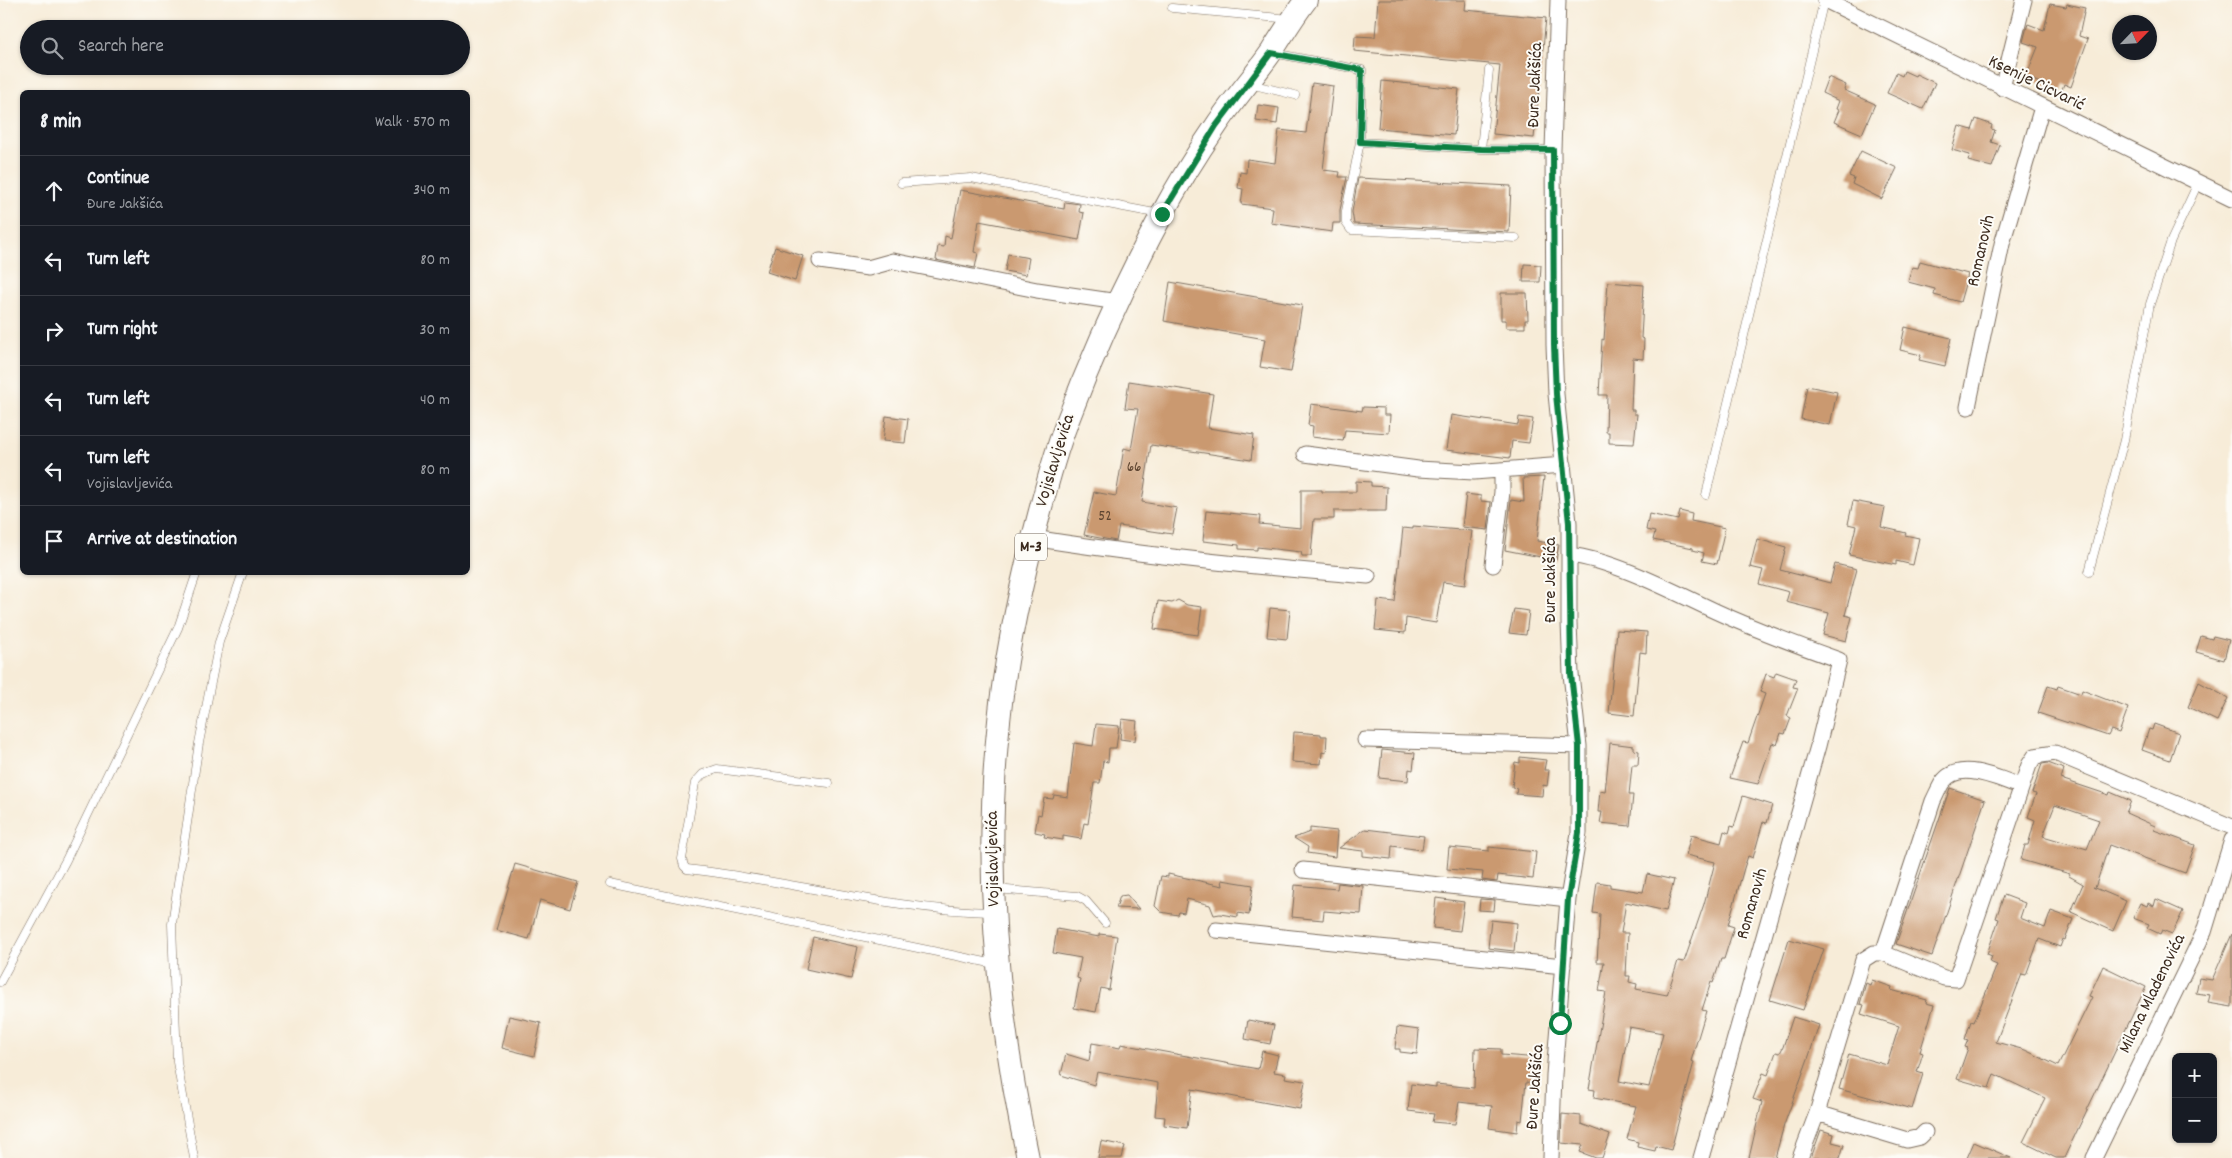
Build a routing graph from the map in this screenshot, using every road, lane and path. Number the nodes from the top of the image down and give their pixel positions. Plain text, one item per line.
1 (1306, 0) edge
2 (1558, 0) edge
3 (1824, 0) edge
4 (2024, 0) edge
5 (1172, 8) dead end
6 (1292, 19) junction
7 (1271, 53) junction
8 (1489, 70) dead end
9 (1248, 83) junction
10 (2002, 88) junction
11 (1295, 95) dead end
12 (2042, 107) junction
13 (1360, 142) junction
14 (1481, 149) junction
15 (1553, 150) junction
16 (901, 182) dead end
17 (2198, 183) junction
18 (2232, 199) edge
19 (1162, 214) junction
20 (1516, 238) dead end
21 (820, 261) dead end
22 (1118, 302) junction
23 (1968, 407) dead end
24 (1305, 454) dead end
25 (1564, 466) junction
26 (1502, 471) junction
27 (1706, 495) dead end
28 (1034, 538) junction
29 (1569, 555) junction
30 (1493, 565) dead end
31 (2089, 572) dead end
32 (195, 575) edge
33 (242, 575) edge
34 (1368, 576) dead end
35 (1365, 740) dead end
36 (1579, 746) junction
37 (829, 783) dead end
38 (2021, 786) junction
39 (2232, 828) edge
40 (2232, 840) edge
41 (1303, 870) dead end
42 (610, 884) dead end
43 (994, 889) junction
44 (1568, 899) junction
45 (994, 912) junction
46 (1105, 923) dead end
47 (1216, 930) dead end
48 (1884, 953) junction
49 (998, 964) junction
50 (1563, 966) junction
51 (0, 982) edge
52 (1817, 1113) junction
53 (1925, 1132) dead end
54 (194, 1158) edge
55 (1028, 1158) edge
56 (1551, 1158) edge
57 (1700, 1158) edge
58 (1800, 1158) edge
59 (2094, 1158) edge

1 - 6 main road, Vojislavljevića / M-3
2 - 15 street, Đure Jakšića
3 - 10 street, Ksenije Cicvarić
3 - 27 lane
4 - 10 street
5 - 6 lane
6 - 7 main road, Vojislavljevića / M-3
7 - 9 main road, Vojislavljevića / M-3
7 - 13 lane
8 - 14 lane
9 - 11 lane
9 - 19 main road, Vojislavljevića / M-3
10 - 12 street, Ksenije Cicvarić
12 - 17 street, Ksenije Cicvarić
12 - 23 street, Romanovih
13 - 14 lane
13 - 20 lane
14 - 15 lane
15 - 25 street, Đure Jakšića
16 - 19 lane
17 - 18 street, Ksenije Cicvarić
17 - 31 lane
19 - 22 main road, Vojislavljevića / M-3
21 - 22 street
22 - 28 main road, Vojislavljevića / M-3
24 - 26 street
25 - 26 street
25 - 29 street, Đure Jakšića
26 - 30 street
28 - 34 street
28 - 43 main road, Vojislavljevića / M-3
29 - 36 street, Đure Jakšića
29 - 57 street, Romanovih
32 - 51 lane
33 - 54 lane
35 - 36 street
36 - 44 street, Đure Jakšića
37 - 45 lane
38 - 39 street
38 - 48 street
38 - 48 street
40 - 59 street, Milana Mladenovića
41 - 44 street
42 - 49 lane
43 - 45 main road, Vojislavljevića / M-3
43 - 46 lane
44 - 50 street, Đure Jakšića
45 - 49 main road, Vojislavljevića / M-3
47 - 50 street
48 - 52 street
49 - 55 main road, Vojislavljevića / M-3
50 - 56 street, Đure Jakšića
52 - 53 street
52 - 58 street

